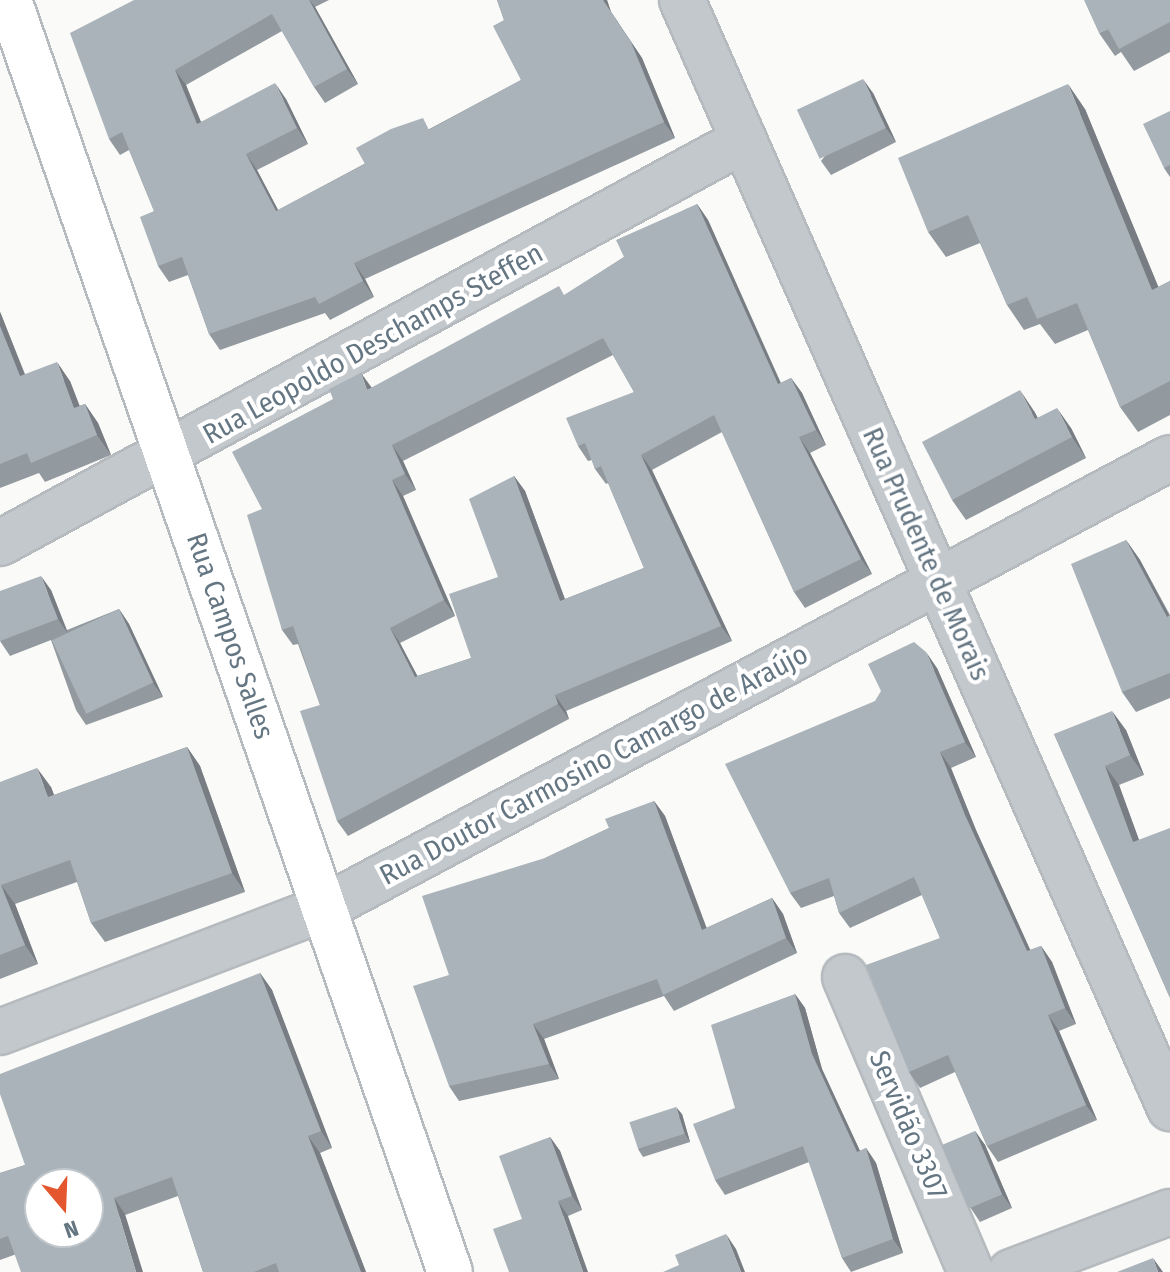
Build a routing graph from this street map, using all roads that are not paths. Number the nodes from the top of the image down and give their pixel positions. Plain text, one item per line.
1 (9, 0) edge
2 (682, 0) edge
3 (744, 140) junction
4 (168, 457) junction
5 (1170, 458) edge
6 (0, 543) edge
7 (938, 582) junction
8 (324, 908) junction
9 (845, 977) dead end
10 (0, 1032) edge
11 (1170, 1108) edge
12 (1170, 1212) edge
13 (450, 1272) edge
14 (971, 1272) edge
15 (1011, 1272) edge

1 - 4 main road, Rua Campos Salles
2 - 3 street, Rua Prudente de Morais
3 - 4 street, Rua Leopoldo Deschamps Steffen
3 - 7 street, Rua Prudente de Morais
4 - 6 street, Rua Leopoldo Deschamps Steffen
4 - 8 main road, Rua Campos Salles
5 - 7 street, Rua Doutor Carmosino Camargo de Araújo
7 - 8 street, Rua Doutor Carmosino Camargo de Araújo
7 - 11 street, Rua Prudente de Morais
8 - 10 street, Rua Doutor Carmosino Camargo de Araújo
8 - 13 main road, Rua Campos Salles
9 - 14 street, Servidão 3307
12 - 15 street

